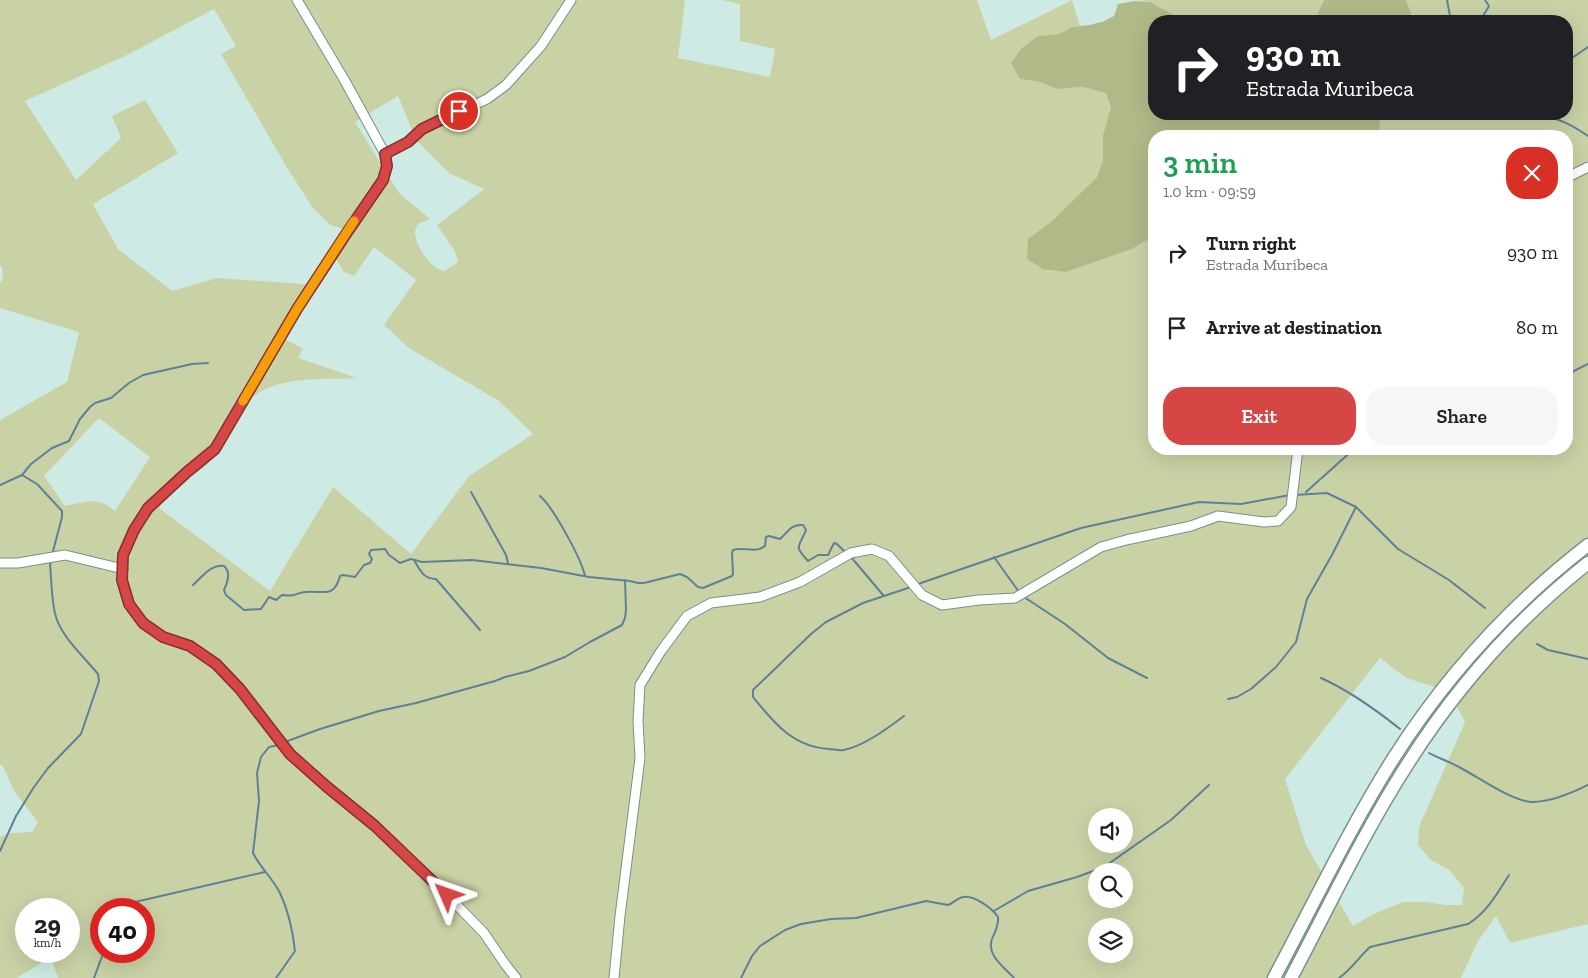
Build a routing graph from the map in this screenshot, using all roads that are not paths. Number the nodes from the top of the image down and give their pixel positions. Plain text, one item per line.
1 (296, 0) edge
2 (571, 0) edge
3 (385, 154) junction
4 (1588, 167) edge
5 (1573, 174) edge
6 (1297, 455) edge
7 (1588, 544) edge
8 (0, 563) edge
9 (1588, 563) edge
10 (123, 569) junction
11 (516, 978) edge
12 (614, 978) edge
13 (1274, 978) edge
14 (1291, 978) edge

1 - 3 street
2 - 3 street
3 - 10 street
4 - 5 street
6 - 12 street
7 - 13 highway
8 - 10 street
9 - 14 highway
10 - 11 street

